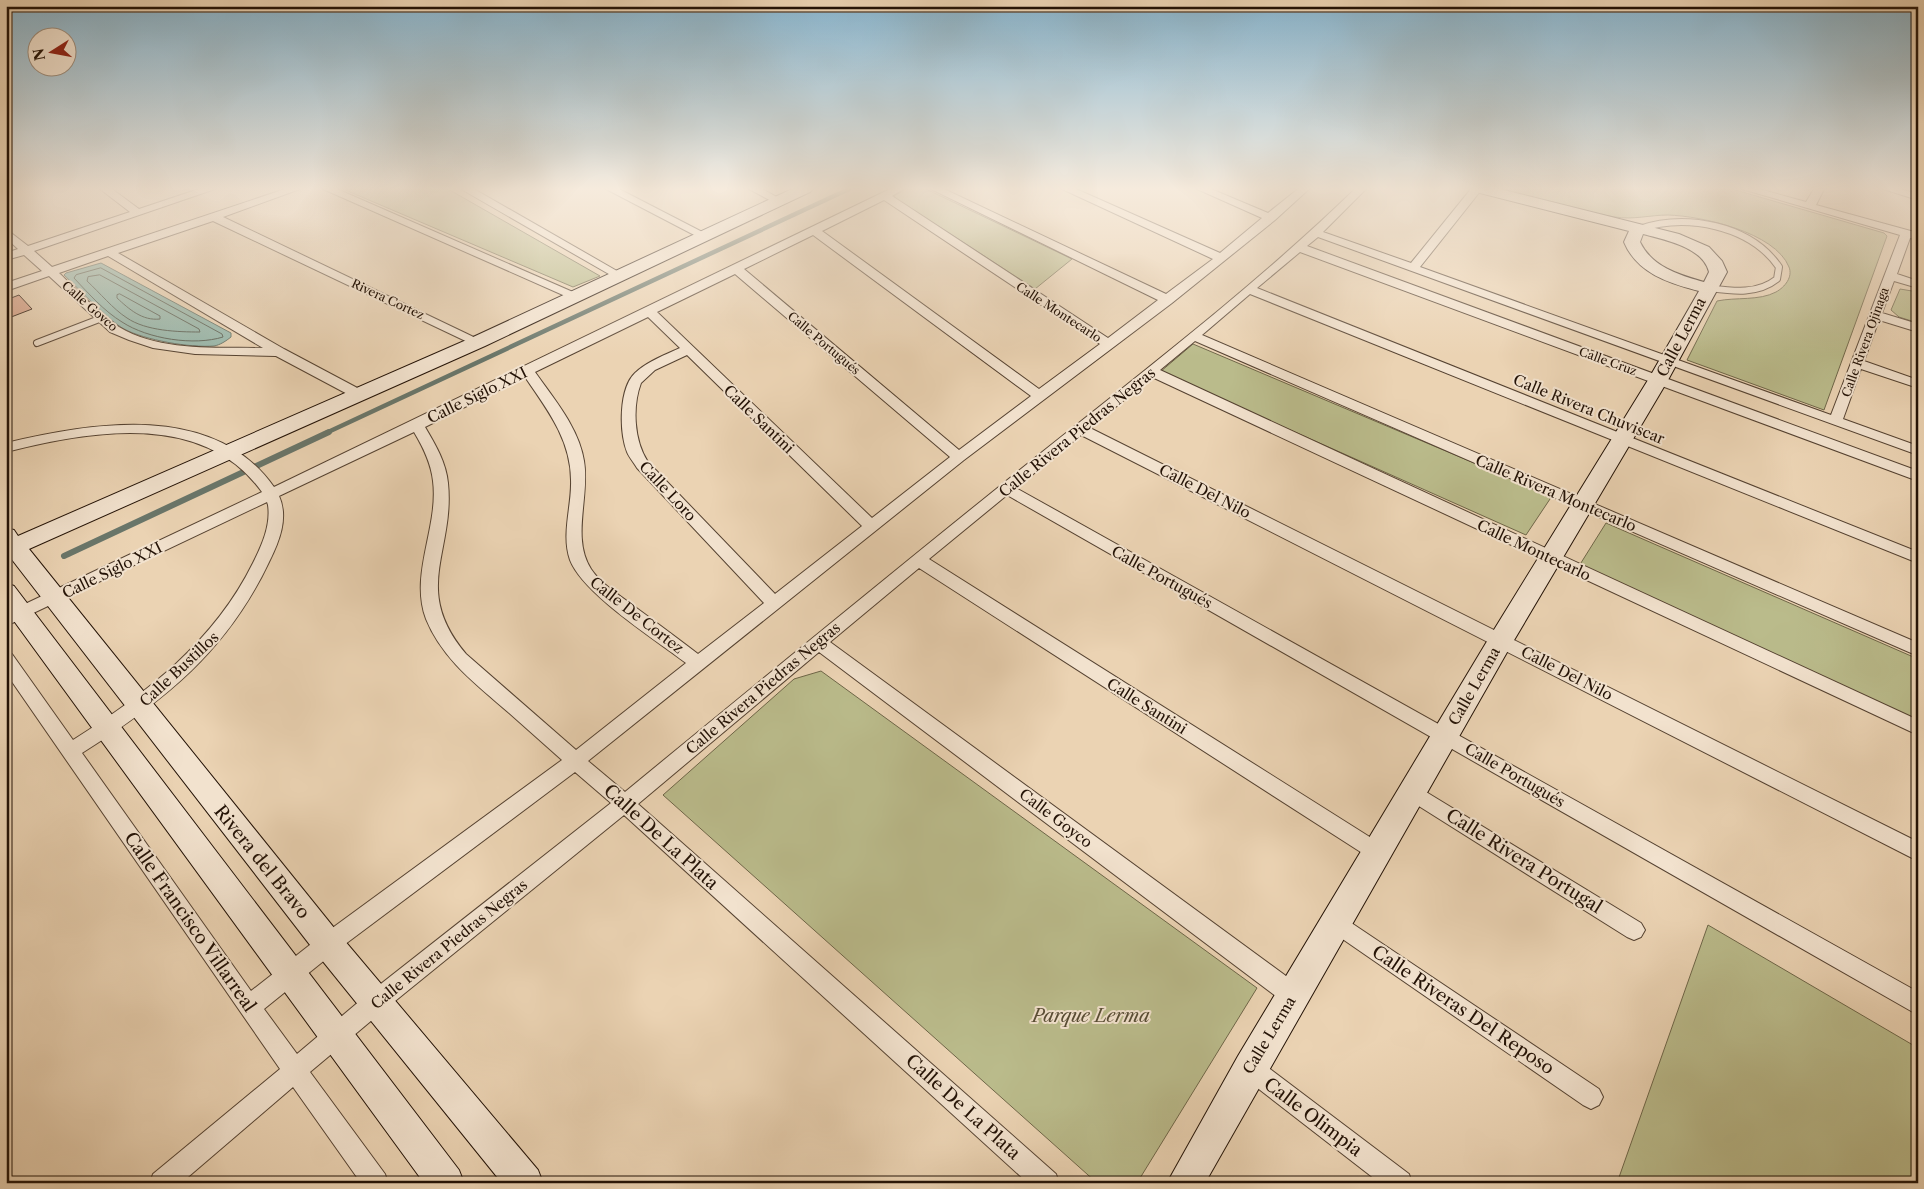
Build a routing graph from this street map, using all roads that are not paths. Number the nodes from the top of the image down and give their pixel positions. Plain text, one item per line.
1 (20, 244) edge
2 (43, 244) edge
3 (133, 244) edge
4 (272, 244) edge
5 (457, 244) edge
6 (564, 244) edge
7 (685, 244) edge
8 (784, 244) edge
9 (834, 244) edge
10 (958, 244) edge
11 (1052, 244) edge
12 (1191, 244) edge
13 (1238, 244) edge
14 (1301, 244) edge
15 (1348, 244) edge
16 (1431, 244) edge
17 (1634, 244) edge
18 (1690, 244) edge
19 (1758, 244) edge
20 (1907, 244) edge
21 (1298, 247) junction
22 (26, 250) junction
23 (109, 252) junction
24 (6, 257) edge
25 (1221, 258) junction
26 (735, 268) junction
27 (1412, 268) junction
28 (51, 272) junction
29 (618, 275) junction
30 (1890, 276) junction
31 (1918, 285) edge
32 (6, 287) edge
33 (1708, 288) junction
34 (1248, 289) junction
35 (576, 296) junction
36 (1168, 300) junction
37 (648, 310) junction
38 (1874, 315) junction
39 (102, 318) junction
40 (1918, 328) edge
41 (1194, 336) junction
42 (478, 342) junction
43 (37, 343) dead end
44 (1109, 344) junction
45 (686, 350) junction
46 (279, 352) junction
47 (1859, 364) junction
48 (527, 370) junction
49 (1663, 370) junction
50 (1151, 371) junction
51 (1918, 384) edge
52 (358, 394) junction
53 (1040, 397) junction
54 (1836, 422) junction
55 (417, 425) junction
56 (1081, 429) junction
57 (1622, 440) junction
58 (6, 448) edge
59 (1918, 451) edge
60 (236, 455) junction
61 (959, 457) junction
62 (1918, 476) edge
63 (266, 487) junction
64 (1006, 489) junction
65 (1583, 505) junction
66 (871, 526) junction
67 (9, 544) edge
68 (1550, 558) junction
69 (1918, 558) edge
70 (918, 560) junction
71 (54, 597) junction
72 (774, 603) junction
73 (11, 608) edge
74 (1500, 640) junction
75 (818, 642) junction
76 (1918, 650) edge
77 (6, 659) edge
78 (698, 662) junction
79 (139, 706) junction
80 (107, 727) junction
81 (1918, 728) edge
82 (1445, 736) junction
83 (70, 751) junction
84 (575, 761) junction
85 (1413, 792) junction
86 (624, 804) junction
87 (1377, 852) junction
88 (1918, 852) edge
89 (1335, 922) junction
90 (1634, 930) dead end
91 (328, 944) junction
92 (290, 974) junction
93 (1293, 995) junction
94 (376, 1002) junction
95 (1918, 1004) edge
96 (249, 1007) junction
97 (337, 1036) junction
98 (1250, 1068) junction
99 (296, 1072) junction
100 (1591, 1097) dead end
101 (162, 1183) edge
102 (376, 1183) edge
103 (446, 1183) edge
104 (525, 1183) edge
105 (1047, 1183) edge
106 (1185, 1183) edge
107 (1400, 1183) edge

1 - 22 street, Calle Govco
2 - 22 street
3 - 23 street
4 - 42 street, Rivera Cortez
5 - 35 street
6 - 29 street
7 - 29 street
8 - 26 street, Calle Siglo XXI
9 - 53 street
10 - 44 street, Calle Montecarlo
11 - 36 street
12 - 25 street
13 - 25 street
14 - 21 street, Calle Rivera Piedras Negras
15 - 27 street, Calle Cruz
16 - 27 street
17 - 33 street
18 - 33 street, Calle Lerma
19 - 33 lane
20 - 30 street, Calle Rivera Ojinaga
21 - 34 street, Calle Rivera Piedras Negras
21 - 49 street, Calle Cruz
22 - 24 street
22 - 28 street, Calle Govco
23 - 28 street
23 - 46 street, Calle Govco
25 - 36 street
26 - 37 street, Calle Siglo XXI
26 - 61 street, Calle Portugués
27 - 49 street, Calle Cruz
28 - 32 street
28 - 39 street, Calle Govco
29 - 35 street
30 - 31 street
30 - 38 street, Calle Rivera Ojinaga
33 - 49 street, Calle Lerma
34 - 41 street, Calle Rivera Piedras Negras
34 - 57 street, Calle Rivera Chuviscar
35 - 42 street
36 - 44 street
37 - 45 street, Calle Santini
37 - 48 street, Calle Siglo XXI
38 - 40 street
38 - 47 street, Calle Rivera Ojinaga
39 - 43 lane
39 - 46 street, Calle Govco
41 - 50 street, Calle Rivera Piedras Negras
41 - 65 street, Calle Rivera Montecarlo
42 - 52 street
44 - 53 street
45 - 66 street, Calle Santini
45 - 72 street, Calle Loro
46 - 52 street, Calle Govco
47 - 51 street
47 - 54 street, Calle Rivera Ojinaga
48 - 55 street, Calle Siglo XXI
48 - 78 street, Calle De Cortez
49 - 54 street, Calle Cruz
49 - 57 street, Calle Lerma
49 - 62 street, Calle Cruz
50 - 56 street, Calle Rivera Piedras Negras
50 - 68 street, Calle Montecarlo
52 - 60 street
53 - 61 street
54 - 59 street, Calle Cruz
55 - 63 street, Calle Siglo XXI
55 - 84 street, Calle De La Plata
56 - 64 street, Calle Rivera Piedras Negras
56 - 74 street, Calle Del Nilo
57 - 65 street, Calle Lerma
57 - 69 street, Calle Rivera Chuviscar
58 - 60 street
60 - 63 street
60 - 67 street
61 - 66 street
63 - 71 street, Calle Siglo XXI
63 - 79 street, Calle Bustillos
64 - 70 street, Calle Rivera Piedras Negras
64 - 82 street, Calle Portugués
65 - 68 street, Calle Lerma
65 - 76 street, Calle Rivera Montecarlo
66 - 72 street
67 - 71 street, Rivera del Bravo
68 - 74 street, Calle Lerma
68 - 81 street, Calle Montecarlo
70 - 75 street, Calle Rivera Piedras Negras
70 - 87 street, Calle Santini
71 - 73 street, Calle Siglo XXI
71 - 79 street, Rivera del Bravo
72 - 78 street
73 - 80 street
74 - 82 street, Calle Lerma
74 - 88 street, Calle Del Nilo
75 - 86 street, Calle Rivera Piedras Negras
75 - 93 street, Calle Goyco
77 - 83 street, Calle Francisco Villarreal
78 - 84 street
79 - 80 street, Calle Bustillos
79 - 91 street, Rivera del Bravo
80 - 83 street, Calle Bustillos
80 - 92 street
82 - 85 street, Calle Lerma
82 - 95 street, Calle Portugués
83 - 96 street, Calle Francisco Villarreal
84 - 86 street, Calle De La Plata
84 - 91 street
85 - 87 street, Calle Lerma
85 - 90 street, Calle Rivera Portugal
86 - 94 street, Calle Rivera Piedras Negras
86 - 105 street, Calle De La Plata
87 - 89 street, Calle Lerma
89 - 93 street, Calle Lerma
89 - 100 street, Calle Riveras Del Reposo
91 - 92 street
91 - 94 street, Rivera del Bravo
92 - 96 street
92 - 97 street
93 - 98 street, Calle Lerma
94 - 97 street, Calle Rivera Piedras Negras
94 - 104 street, Rivera del Bravo
96 - 99 street, Calle Francisco Villarreal
97 - 99 street, Calle Rivera Piedras Negras
97 - 103 street
98 - 106 street, Calle Lerma
98 - 107 street, Calle Olimpia
99 - 101 street, Calle Rivera Piedras Negras
99 - 102 street, Calle Francisco Villarreal

